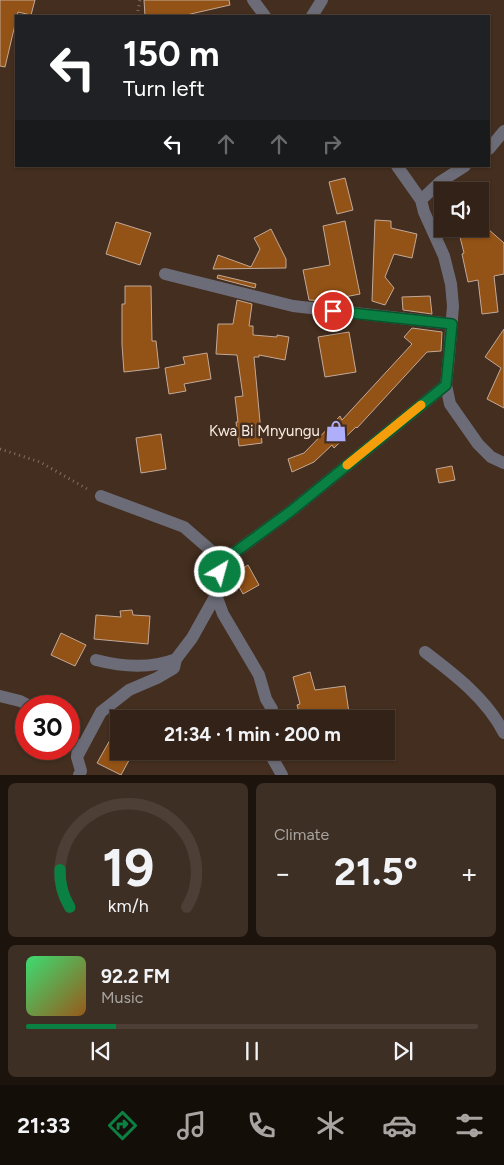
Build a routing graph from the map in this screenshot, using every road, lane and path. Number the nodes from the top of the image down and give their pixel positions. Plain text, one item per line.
1 (140, 0) edge
2 (253, 0) edge
3 (322, 0) edge
4 (137, 15) edge
5 (264, 15) edge
6 (313, 15) edge
7 (504, 131) edge
8 (490, 148) edge
9 (398, 167) edge
10 (463, 167) edge
11 (421, 200) junction
12 (166, 274) dead end
13 (452, 324) junction
14 (446, 385) junction
15 (0, 449) edge
16 (504, 463) edge
17 (101, 496) joint
18 (223, 561) junction
19 (216, 595) junction
20 (426, 652) dead end
21 (176, 658) junction
22 (96, 660) dead end
23 (0, 696) edge
24 (15, 700) edge
25 (272, 710) edge
26 (504, 732) edge
27 (80, 752) edge
28 (78, 760) edge
29 (274, 760) edge
30 (80, 775) edge
31 (282, 775) edge

1 - 4 path
2 - 5 street
3 - 6 street
7 - 8 street
9 - 11 street
10 - 11 street
11 - 13 street
12 - 13 street
13 - 14 street
14 - 16 street
14 - 18 street
15 - 17 path
17 - 18 street
18 - 19 street
19 - 21 street
19 - 25 street
20 - 26 street
21 - 22 street
21 - 27 street
23 - 24 street
28 - 30 street
29 - 31 street

